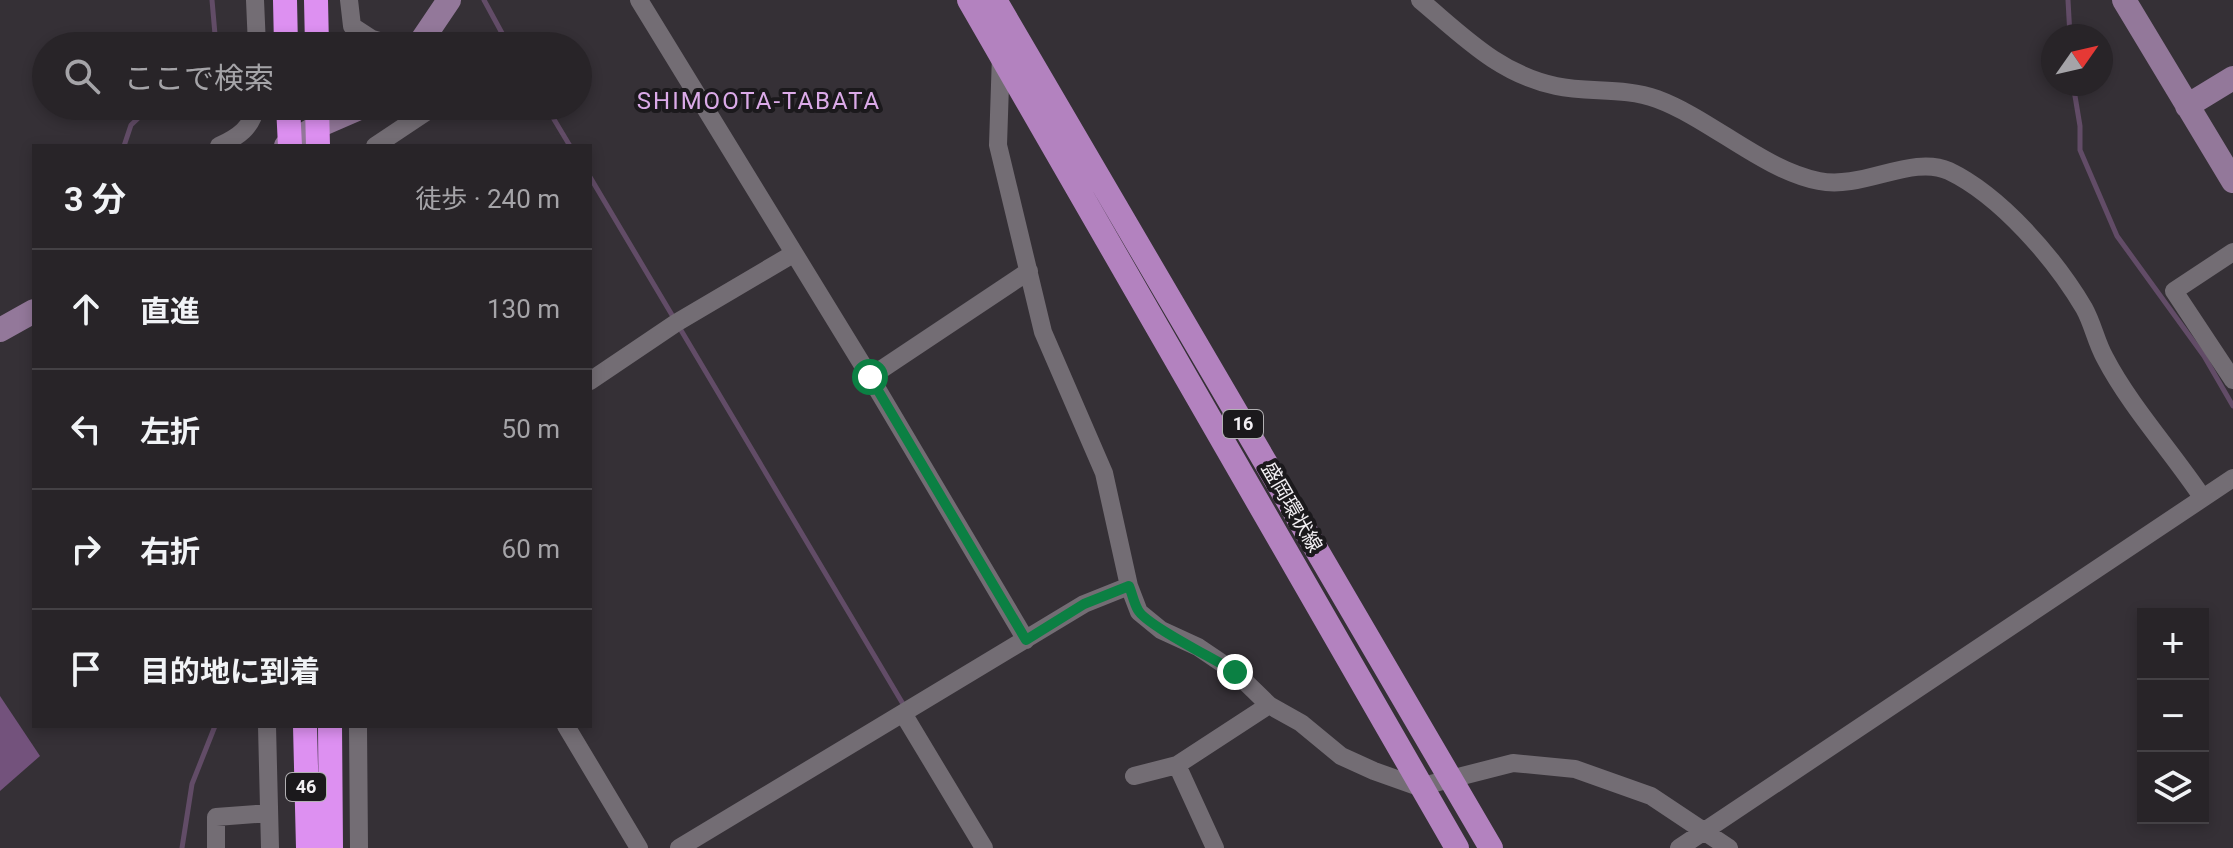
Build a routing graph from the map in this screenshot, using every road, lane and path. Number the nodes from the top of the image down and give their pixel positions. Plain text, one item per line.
1 (255, 0) edge
2 (285, 0) edge
3 (316, 0) edge
4 (349, 0) edge
5 (449, 0) edge
6 (639, 0) edge
7 (969, 0) edge
8 (995, 0) edge
9 (1420, 0) edge
10 (2124, 0) edge
11 (256, 32) edge
12 (286, 32) edge
13 (317, 32) edge
14 (361, 32) edge
15 (427, 32) edge
16 (1001, 55) junction
17 (2233, 78) edge
18 (2187, 106) junction
19 (253, 120) edge
20 (288, 120) edge
21 (415, 120) edge
22 (318, 126) edge
23 (223, 144) edge
24 (288, 144) edge
25 (290, 144) edge
26 (380, 144) edge
27 (2233, 181) edge
28 (2233, 252) edge
29 (793, 254) junction
30 (1029, 271) junction
31 (32, 312) edge
32 (0, 330) edge
33 (870, 377) junction
34 (592, 380) edge
35 (2233, 380) edge
36 (2233, 478) edge
37 (2202, 497) junction
38 (1129, 586) junction
39 (1026, 640) junction
40 (1269, 705) junction
41 (904, 715) junction
42 (267, 728) edge
43 (305, 728) edge
44 (330, 728) edge
45 (358, 728) edge
46 (567, 728) edge
47 (1177, 765) junction
48 (1134, 776) dead end
49 (1451, 778) junction
50 (1419, 787) junction
51 (269, 813) junction
52 (1704, 832) junction
53 (216, 848) edge
54 (270, 848) edge
55 (308, 848) edge
56 (331, 848) edge
57 (359, 848) edge
58 (639, 848) edge
59 (679, 848) edge
60 (984, 848) edge
61 (1215, 848) edge
62 (1457, 848) edge
63 (1491, 848) edge
64 (1679, 848) edge
65 (1729, 848) edge

1 - 11 street
2 - 12 highway
3 - 13 highway
4 - 14 street
5 - 15 street
6 - 29 street
7 - 16 main road, 盛岡環状線 / 16
8 - 49 main road, 盛岡環状線 / 16
9 - 37 street
10 - 18 street
16 - 30 street
16 - 50 main road, 盛岡環状線 / 16
17 - 18 street
18 - 27 street
19 - 23 street
20 - 24 highway
21 - 26 street
22 - 25 street
28 - 35 street
29 - 33 street
29 - 34 street
30 - 33 street
30 - 38 street
31 - 32 street
33 - 39 street
36 - 37 street
37 - 52 street
38 - 39 street
38 - 40 street
39 - 41 street
40 - 47 street
40 - 50 street
41 - 59 street
41 - 60 street
42 - 51 street
43 - 55 highway, 46
44 - 56 highway, 46
45 - 57 street
46 - 58 street
47 - 48 street
47 - 61 street
49 - 50 street
49 - 52 street
49 - 63 main road, 盛岡環状線 / 16
50 - 62 main road, 盛岡環状線 / 16
51 - 53 street
51 - 54 street
52 - 64 street
52 - 65 street

